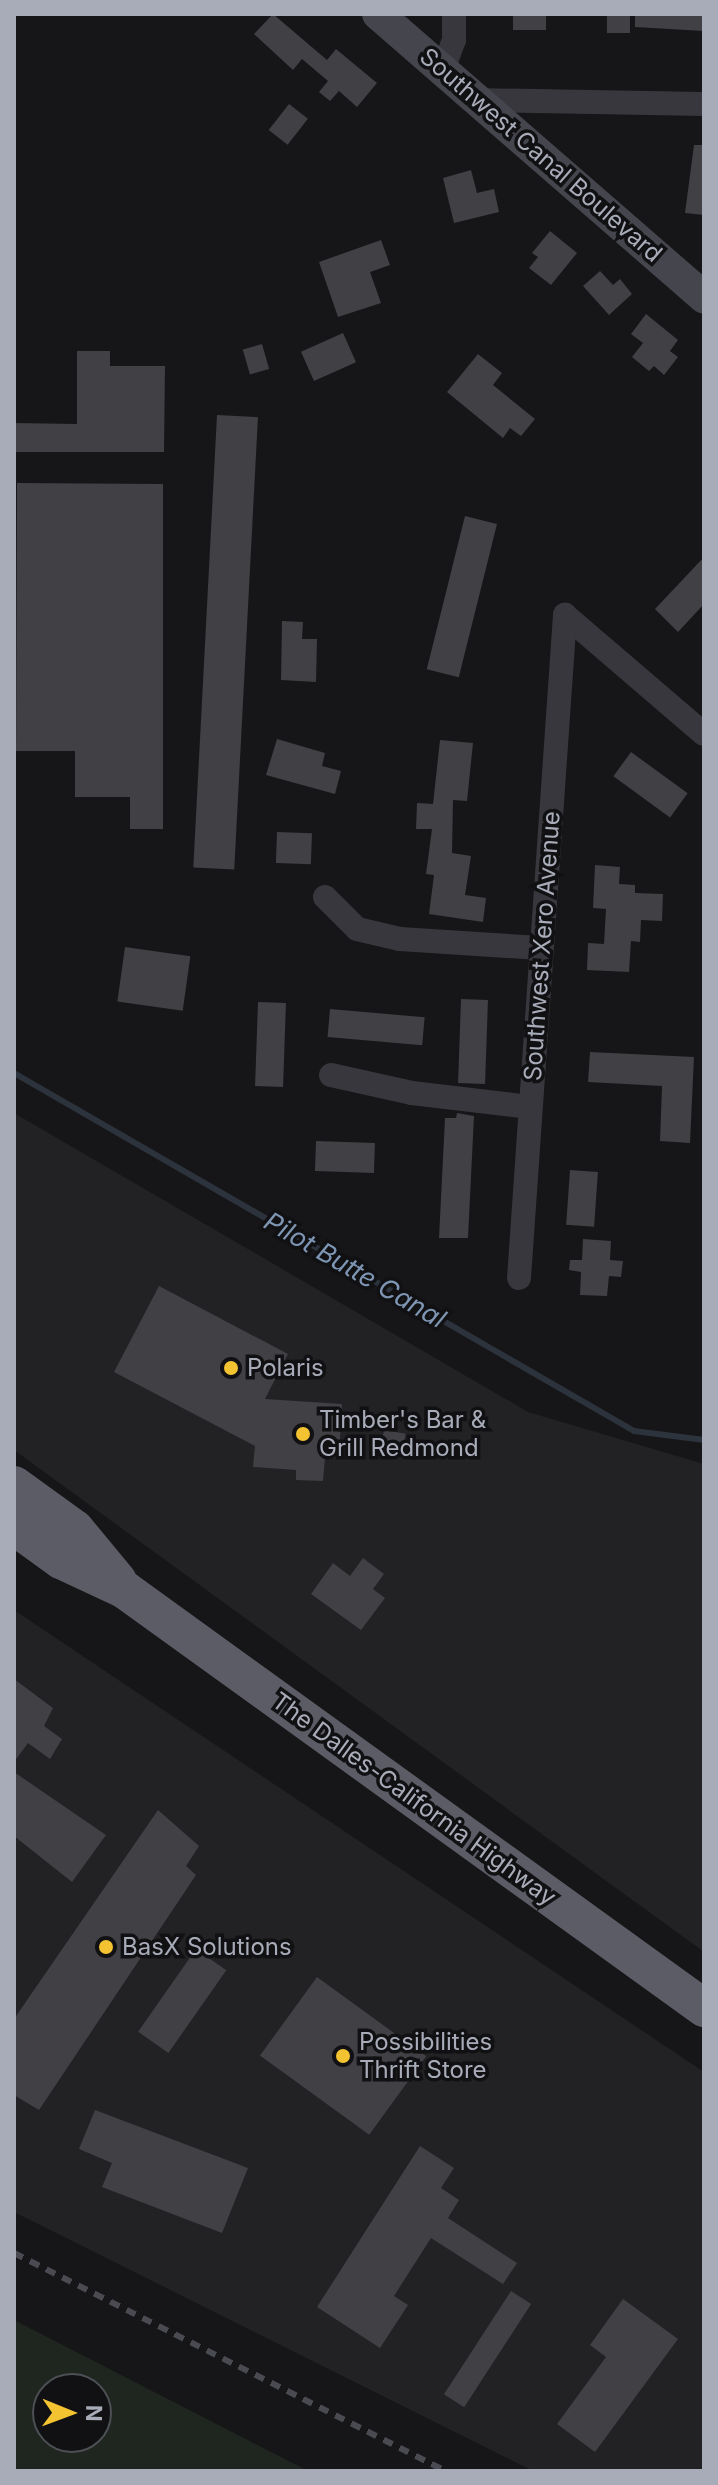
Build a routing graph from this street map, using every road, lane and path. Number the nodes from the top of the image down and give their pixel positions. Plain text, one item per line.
1 (378, 14) edge
2 (454, 14) edge
3 (443, 70) junction
4 (474, 100) junction
5 (704, 104) edge
6 (704, 297) edge
7 (699, 719) edge
8 (325, 897) dead end
9 (541, 948) junction
10 (331, 1075) dead end
11 (530, 1107) junction
12 (519, 1278) dead end
13 (14, 1485) edge
14 (14, 1526) edge
15 (125, 1590) junction
16 (704, 2008) edge

1 - 3 main road, Southwest Canal Boulevard
2 - 3 street
3 - 4 main road, Southwest Canal Boulevard
4 - 5 street
4 - 6 main road, Southwest Canal Boulevard
7 - 9 street, Southwest Xero Avenue
8 - 9 street
9 - 11 street, Southwest Xero Avenue
10 - 11 street
11 - 12 street, Southwest Xero Avenue
13 - 15 highway, The Dalles-California Highway
14 - 15 highway, The Dalles-California Highway
15 - 16 highway, The Dalles-California Highway

